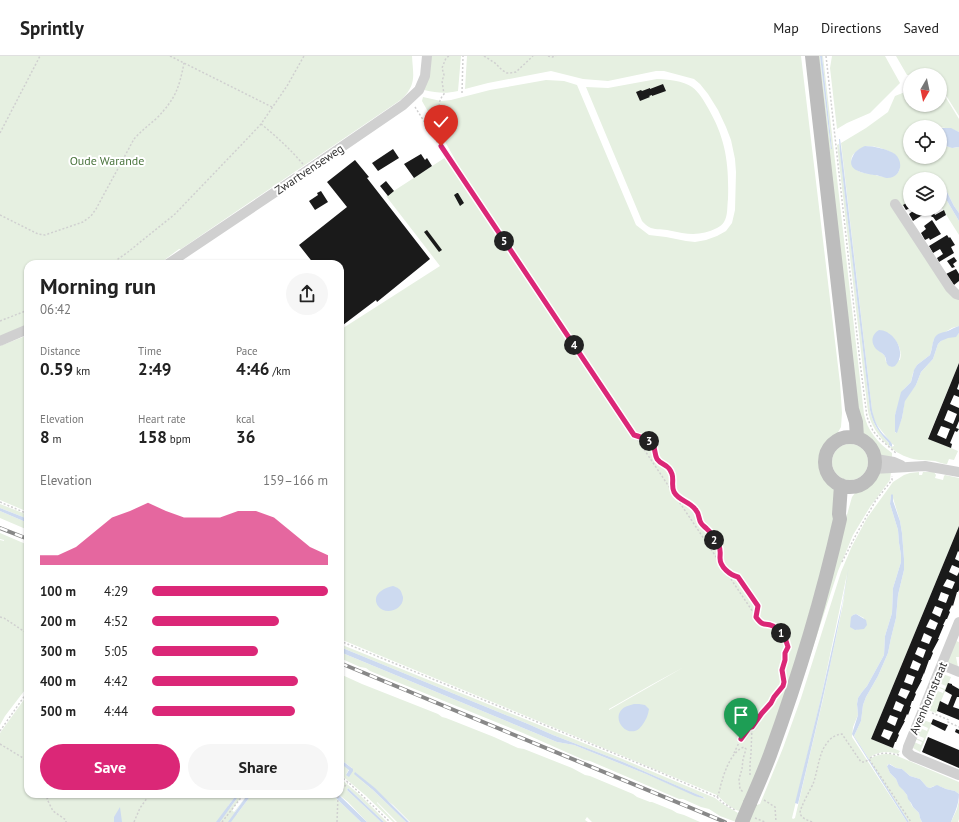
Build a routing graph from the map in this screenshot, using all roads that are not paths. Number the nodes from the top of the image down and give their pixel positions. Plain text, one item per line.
1 (427, 56) edge
2 (812, 56) edge
3 (896, 204) dead end
4 (174, 260) edge
5 (959, 295) edge
6 (24, 331) edge
7 (0, 341) edge
8 (852, 437) junction
9 (875, 464) junction
10 (958, 468) edge
11 (846, 486) junction
12 (959, 622) edge
13 (942, 665) junction
14 (959, 672) edge
15 (959, 776) edge
16 (742, 822) edge

1 - 4 street, Zwartvenseweg
2 - 8 main road
3 - 5 street
6 - 7 street
8 - 9 main road
8 - 11 main road
9 - 10 street
9 - 11 main road
11 - 16 main road, bridge
12 - 13 street, Avenhornstraat
13 - 14 street
13 - 15 street, Avenhornstraat

